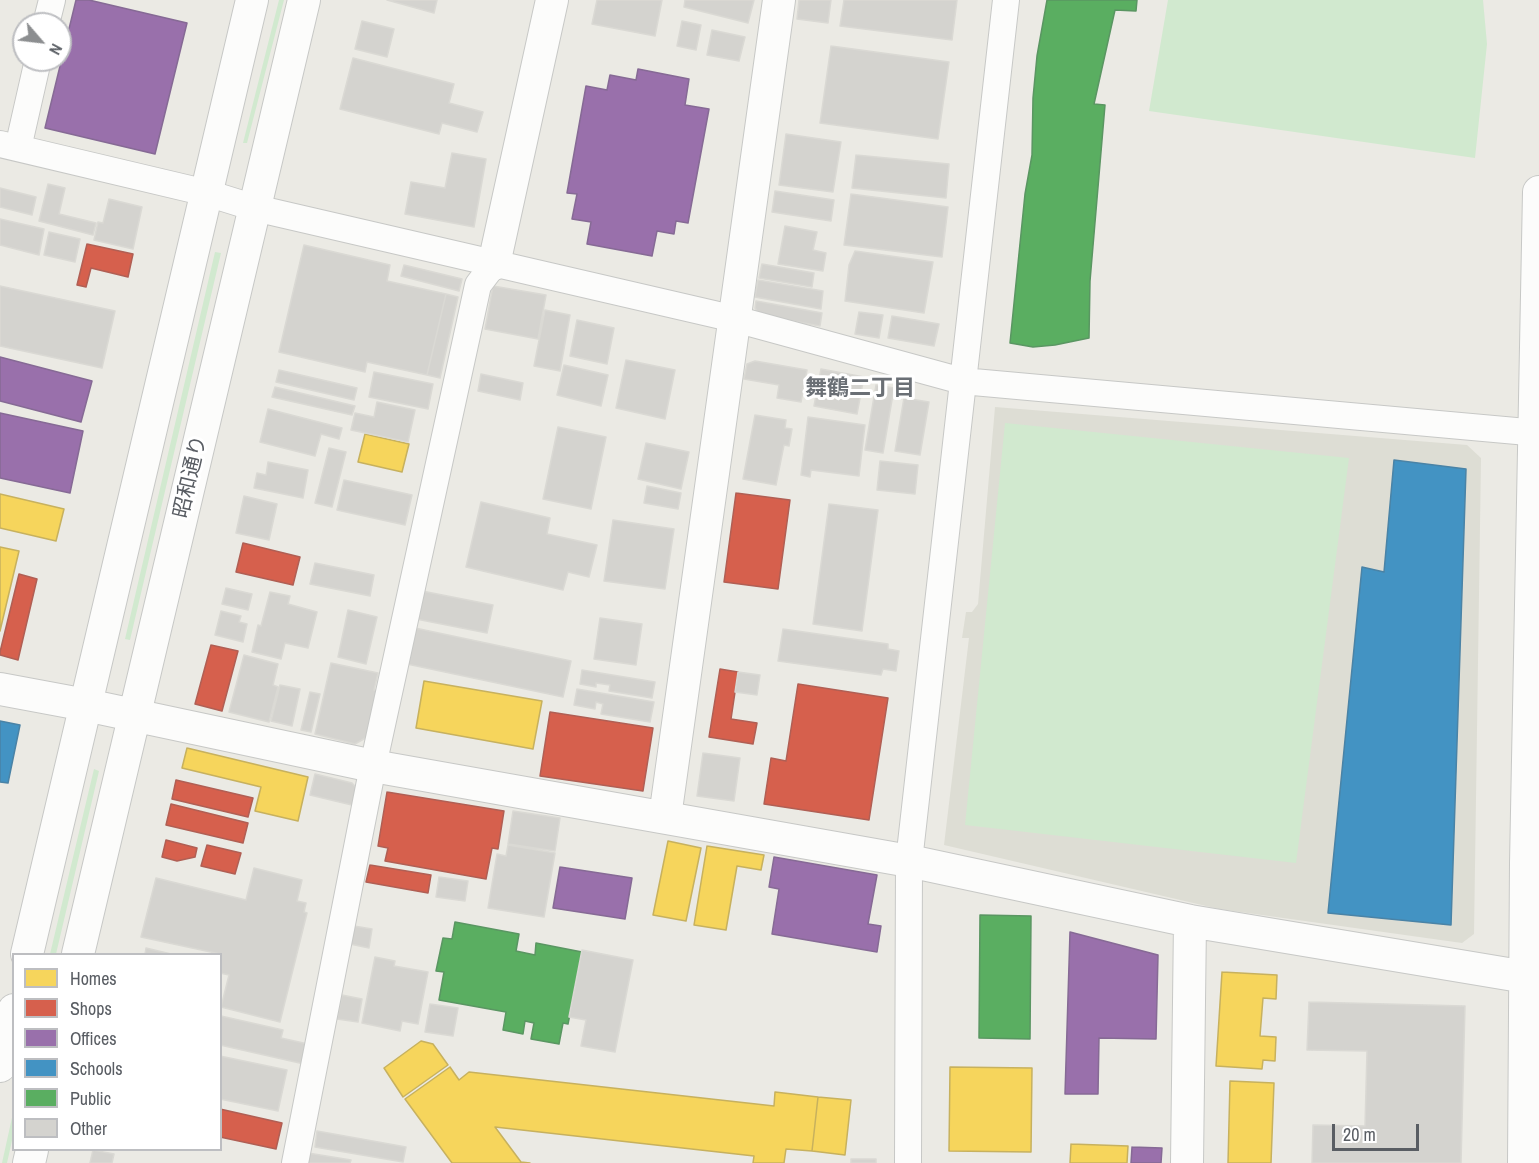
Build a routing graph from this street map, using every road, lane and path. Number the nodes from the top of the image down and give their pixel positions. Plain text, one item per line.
1 (252, 0) edge
2 (304, 0) edge
3 (552, 0) edge
4 (779, 0) edge
5 (1006, 0) edge
6 (34, 72) edge
7 (9, 146) edge
8 (1539, 192) edge
9 (207, 193) junction
10 (255, 208) junction
11 (495, 264) junction
12 (735, 319) junction
13 (962, 381) junction
14 (1537, 433) edge
15 (0, 689) edge
16 (86, 705) junction
17 (135, 716) junction
18 (373, 766) junction
19 (665, 817) junction
20 (909, 861) junction
21 (1532, 863) edge
22 (1190, 921) junction
23 (27, 953) edge
24 (78, 953) edge
25 (1526, 976) junction
26 (12, 1018) edge
27 (0, 1066) edge
28 (295, 1163) edge
29 (908, 1163) edge
30 (1187, 1163) edge
31 (1524, 1163) edge

1 - 9 street
2 - 10 street, 昭和通り
3 - 11 street
4 - 12 street
5 - 13 street
6 - 7 street
7 - 9 street
8 - 14 street
9 - 10 street
9 - 16 street
10 - 11 street
10 - 17 street, 昭和通り
11 - 12 street
11 - 18 street
12 - 13 street
12 - 19 street
13 - 14 street
13 - 20 street
14 - 21 street
15 - 16 street
16 - 17 street
16 - 23 street
17 - 18 street
17 - 24 street, 昭和通り
18 - 19 street
18 - 28 street
19 - 20 street
20 - 22 street
20 - 29 street
21 - 25 street
22 - 25 street
22 - 30 street
25 - 31 street
26 - 27 street

